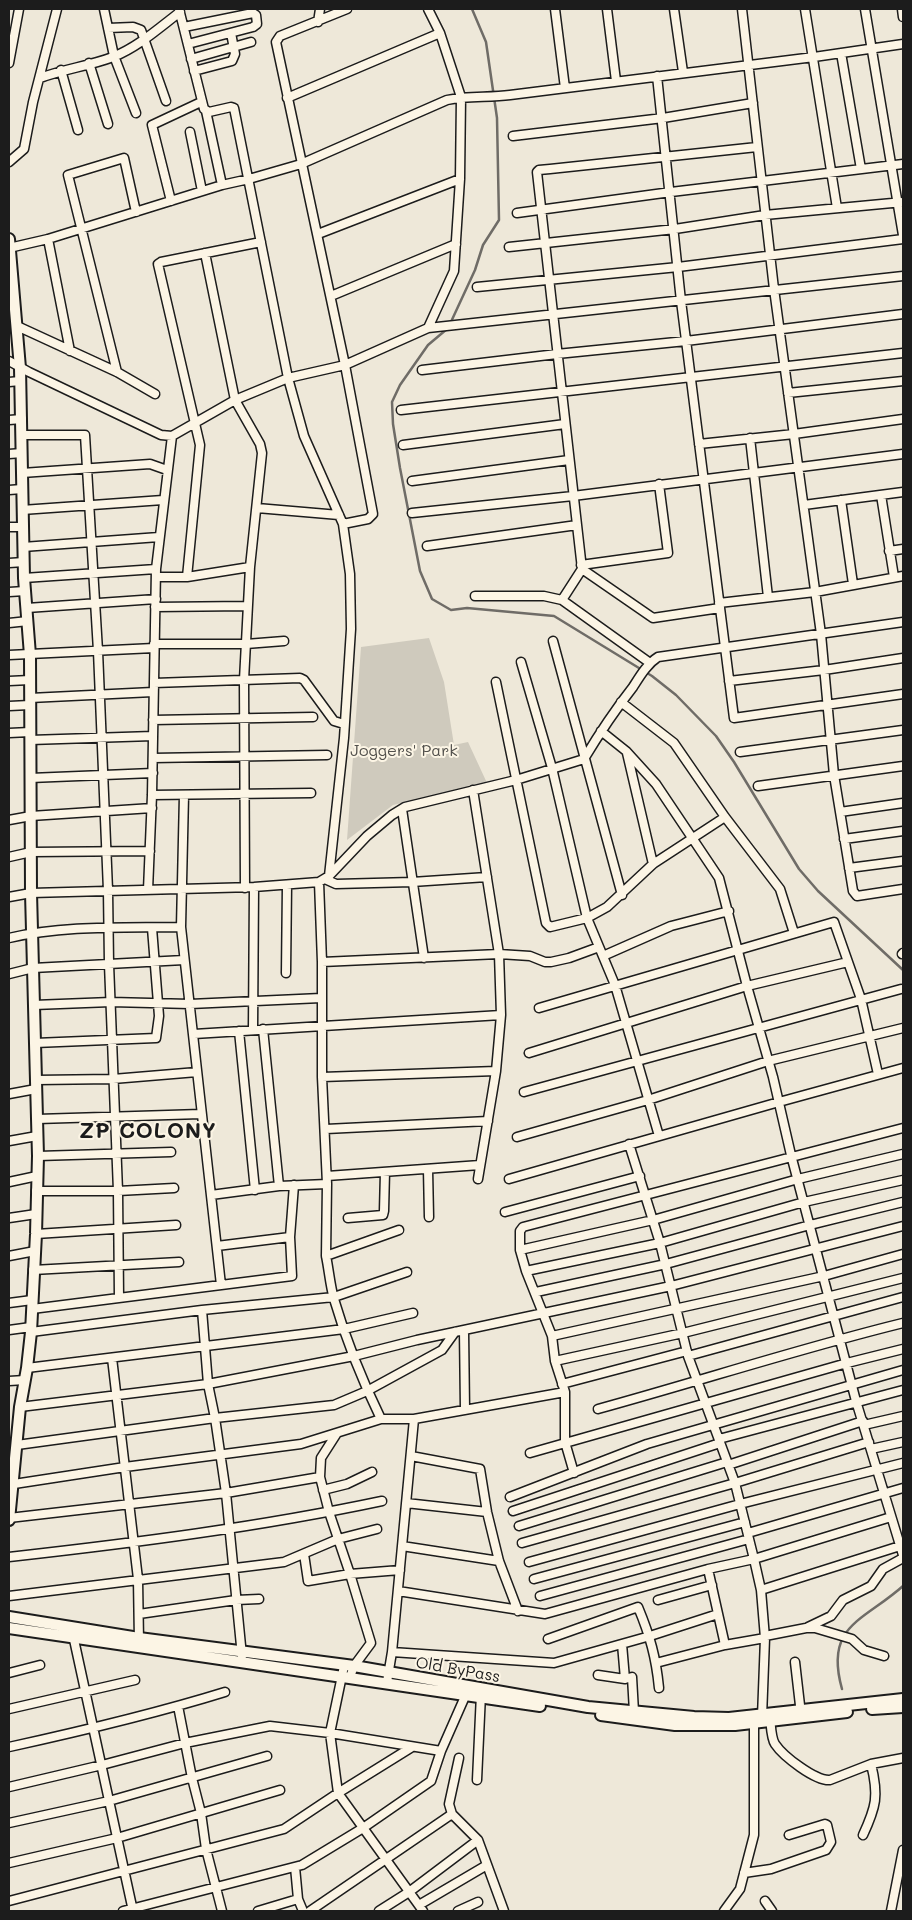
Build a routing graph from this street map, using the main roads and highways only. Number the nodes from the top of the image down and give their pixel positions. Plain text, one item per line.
1 (9, 245) edge
2 (14, 1438) edge
3 (12, 1489) edge
4 (9, 1519) edge
5 (9, 1617) edge
6 (9, 1628) edge
7 (73, 1632) junction
8 (139, 1642) junction
9 (345, 1673) junction
10 (387, 1678) junction
11 (481, 1693) junction
12 (903, 1699) edge
13 (903, 1707) edge
14 (801, 1714) junction
15 (762, 1718) junction

1 - 2 main road
2 - 3 main road
3 - 4 main road
5 - 7 main road, Old ByPass
6 - 7 main road, Old ByPass
7 - 8 main road, Old ByPass
8 - 9 main road, Old ByPass
8 - 9 main road, Old ByPass
9 - 10 main road, Old ByPass
9 - 10 main road, Old ByPass
10 - 11 main road, Old ByPass
11 - 15 main road, Old ByPass
11 - 15 main road, Old ByPass
12 - 14 main road, Old ByPass
13 - 14 main road, Old ByPass
14 - 15 main road, Old ByPass

